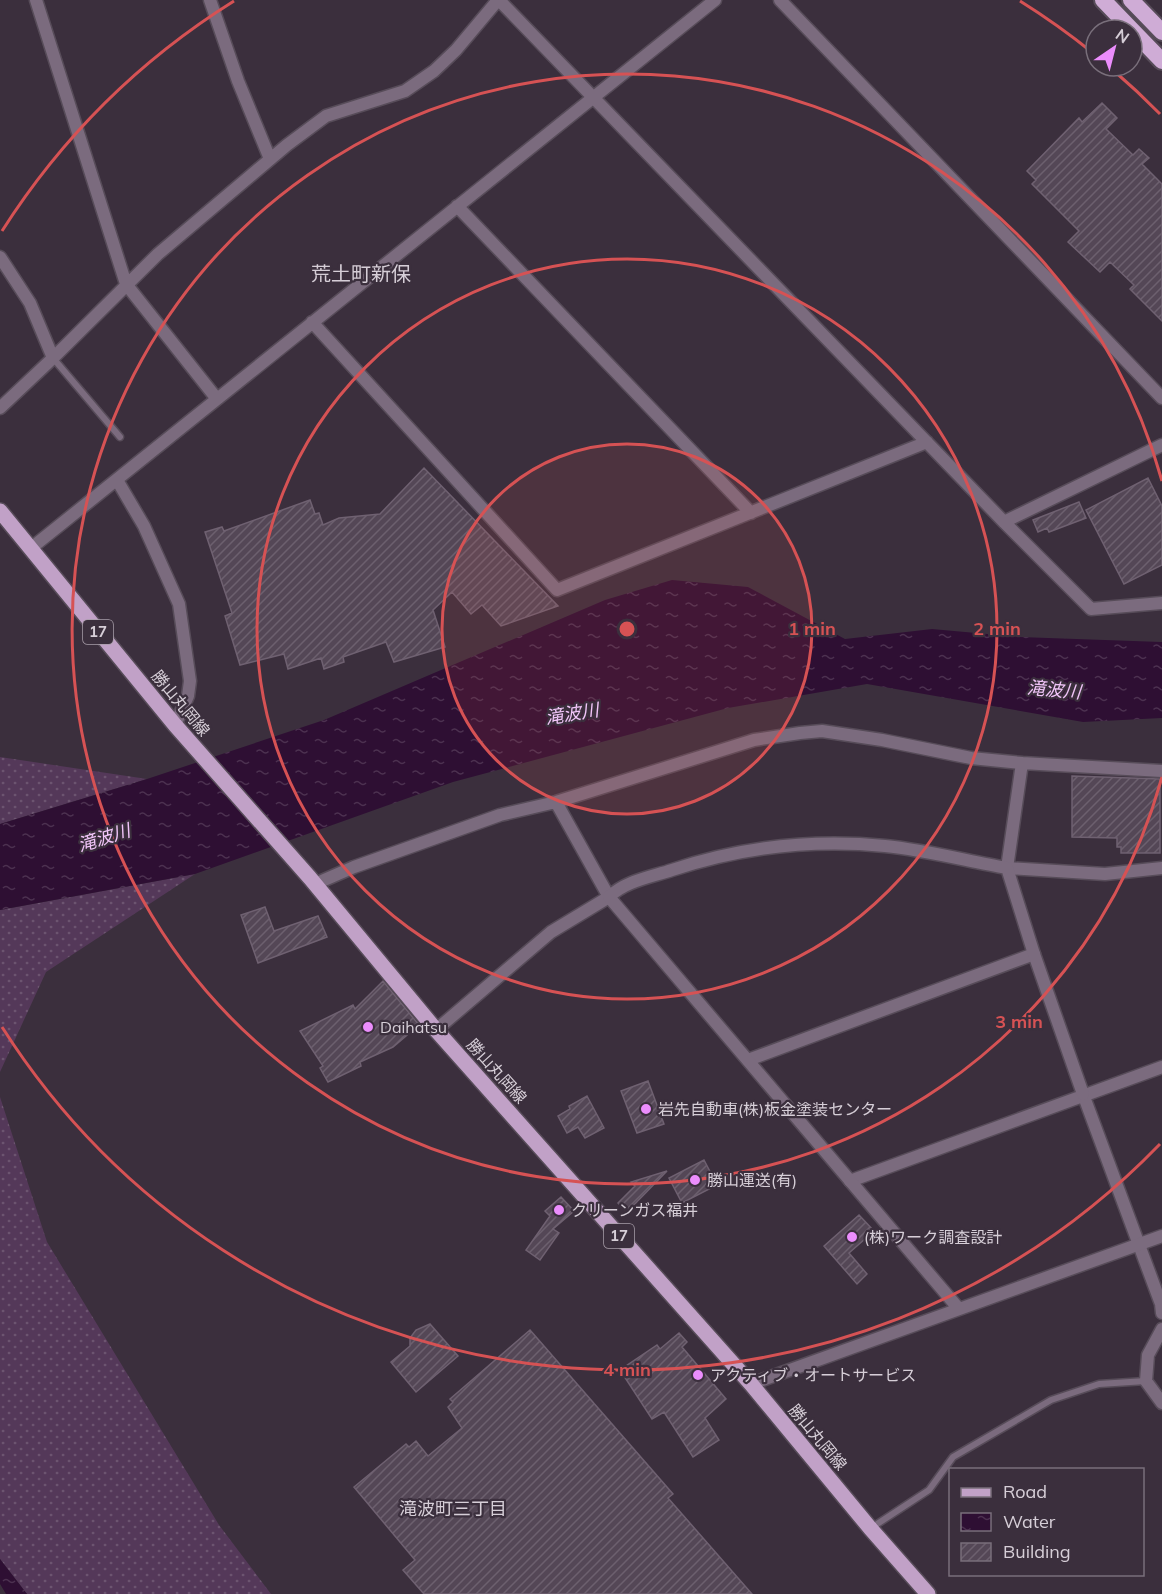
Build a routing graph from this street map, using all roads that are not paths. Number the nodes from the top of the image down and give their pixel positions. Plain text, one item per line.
1 (36, 0) edge
2 (210, 0) edge
3 (498, 0) edge
4 (715, 0) edge
5 (780, 0) edge
6 (1103, 0) edge
7 (1131, 0) edge
8 (1162, 32) edge
9 (1162, 61) edge
10 (592, 97) junction
11 (270, 159) junction
12 (457, 206) junction
13 (0, 257) edge
14 (126, 284) junction
15 (312, 322) junction
16 (53, 358) junction
17 (1162, 398) edge
18 (217, 399) junction
19 (0, 408) edge
20 (120, 437) dead end
21 (927, 442) junction
22 (1162, 445) edge
23 (117, 480) junction
24 (0, 511) edge
25 (751, 513) junction
26 (1004, 522) junction
27 (30, 549) junction
28 (1162, 603) edge
29 (175, 725) junction
30 (1022, 763) junction
31 (1162, 771) edge
32 (556, 802) junction
33 (1007, 868) junction
34 (1162, 868) edge
35 (312, 881) junction
36 (609, 897) junction
37 (1034, 954) junction
38 (436, 1030) junction
39 (748, 1060) junction
40 (1162, 1067) edge
41 (1083, 1094) junction
42 (850, 1180) junction
43 (1162, 1236) edge
44 (1137, 1245) junction
45 (959, 1309) junction
46 (1162, 1313) edge
47 (1162, 1329) edge
48 (1146, 1382) junction
49 (751, 1384) junction
50 (1162, 1403) edge
51 (870, 1528) junction
52 (928, 1594) edge

1 - 14 street
2 - 11 street
3 - 10 street
3 - 11 street
4 - 10 street
5 - 17 street
6 - 9 highway
7 - 8 highway
10 - 12 street
10 - 21 street
11 - 14 street
12 - 15 street
12 - 25 street
13 - 16 street
14 - 16 street
14 - 18 street
15 - 18 street
15 - 25 street
16 - 19 street
16 - 20 lane
18 - 23 street
21 - 25 street
21 - 26 street
22 - 26 street
23 - 27 street
23 - 29 street
24 - 27 main road, 勝山丸岡線 / 17
26 - 28 street
27 - 29 main road, 勝山丸岡線 / 17
29 - 35 main road, 勝山丸岡線 / 17
30 - 31 street
30 - 32 street
30 - 33 street
32 - 35 street
32 - 36 street
33 - 34 street
33 - 36 street
33 - 37 street
35 - 38 main road, 勝山丸岡線 / 17
36 - 38 street
36 - 39 street
37 - 39 street
37 - 41 street
38 - 49 main road, 勝山丸岡線 / 17
39 - 42 street
40 - 41 street
41 - 42 street
41 - 44 street
42 - 45 street
43 - 44 street
44 - 45 street
44 - 46 street
45 - 49 street
47 - 48 street
48 - 50 street
48 - 51 lane
49 - 51 main road, 勝山丸岡線 / 17
51 - 52 main road, 勝山丸岡線 / 17

